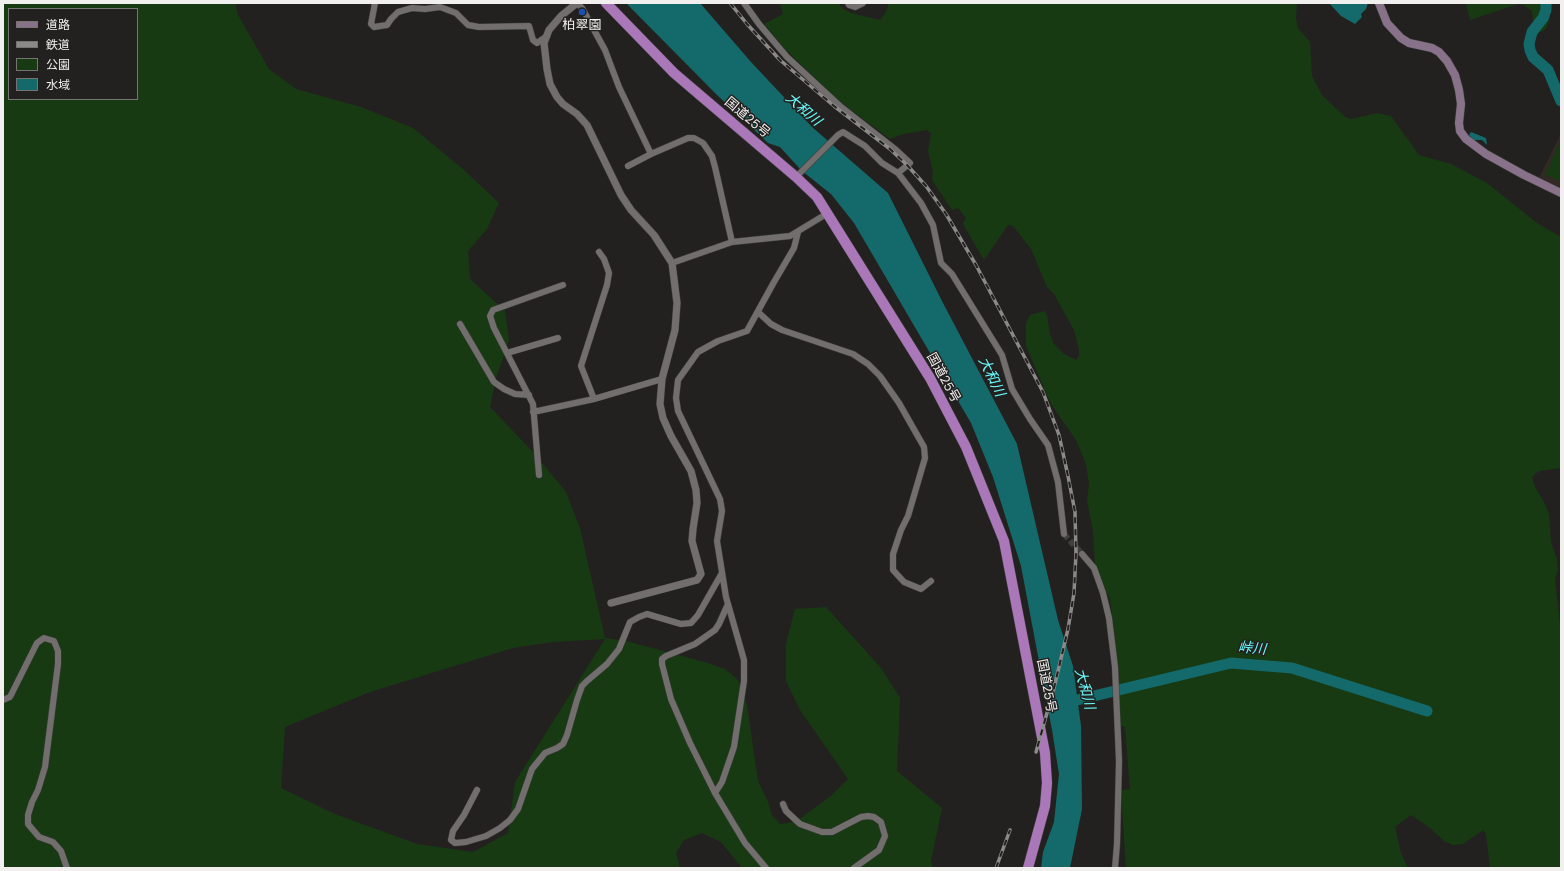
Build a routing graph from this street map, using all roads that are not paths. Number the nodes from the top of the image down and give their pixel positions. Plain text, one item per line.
1 (375, 3) edge
2 (577, 3) edge
3 (606, 3) edge
4 (744, 3) edge
5 (848, 3) edge
6 (863, 3) edge
7 (1379, 3) edge
8 (547, 36) junction
9 (651, 154) junction
10 (628, 166) dead end
11 (898, 173) junction
12 (796, 177) junction
13 (1561, 193) edge
14 (828, 213) junction
15 (798, 232) junction
16 (732, 242) junction
17 (599, 252) dead end
18 (672, 263) junction
19 (563, 285) dead end
20 (758, 312) junction
21 (460, 324) dead end
22 (558, 338) dead end
23 (507, 353) junction
24 (662, 379) junction
25 (529, 395) junction
26 (594, 399) junction
27 (533, 412) junction
28 (539, 475) dead end
29 (1064, 534) tunnel mouth
30 (1082, 554) tunnel mouth
31 (722, 573) junction
32 (931, 581) dead end
33 (611, 603) dead end
34 (728, 604) junction
35 (3, 700) edge
36 (477, 790) dead end
37 (715, 793) junction
38 (783, 804) dead end
39 (67, 868) edge
40 (766, 868) edge
41 (854, 868) edge
42 (1028, 868) edge
43 (1115, 868) edge

1 - 8 street
2 - 8 street
2 - 9 street
3 - 12 highway, 国道25号
4 - 11 street
5 - 6 street
7 - 13 main road
8 - 18 street
9 - 10 street
9 - 16 street
11 - 12 street
11 - 29 street
12 - 14 highway, 国道25号
14 - 15 street
14 - 42 highway, 国道25号
15 - 16 street
15 - 20 street
16 - 18 street
17 - 26 street
18 - 24 street
19 - 23 street
20 - 31 street
20 - 32 street
21 - 25 street
22 - 23 street
23 - 25 street
24 - 26 street
24 - 33 street
25 - 27 street
26 - 27 street
27 - 28 street
30 - 43 street
31 - 34 street
31 - 36 street
34 - 37 street
34 - 37 street
35 - 39 street
37 - 40 street
38 - 41 street

